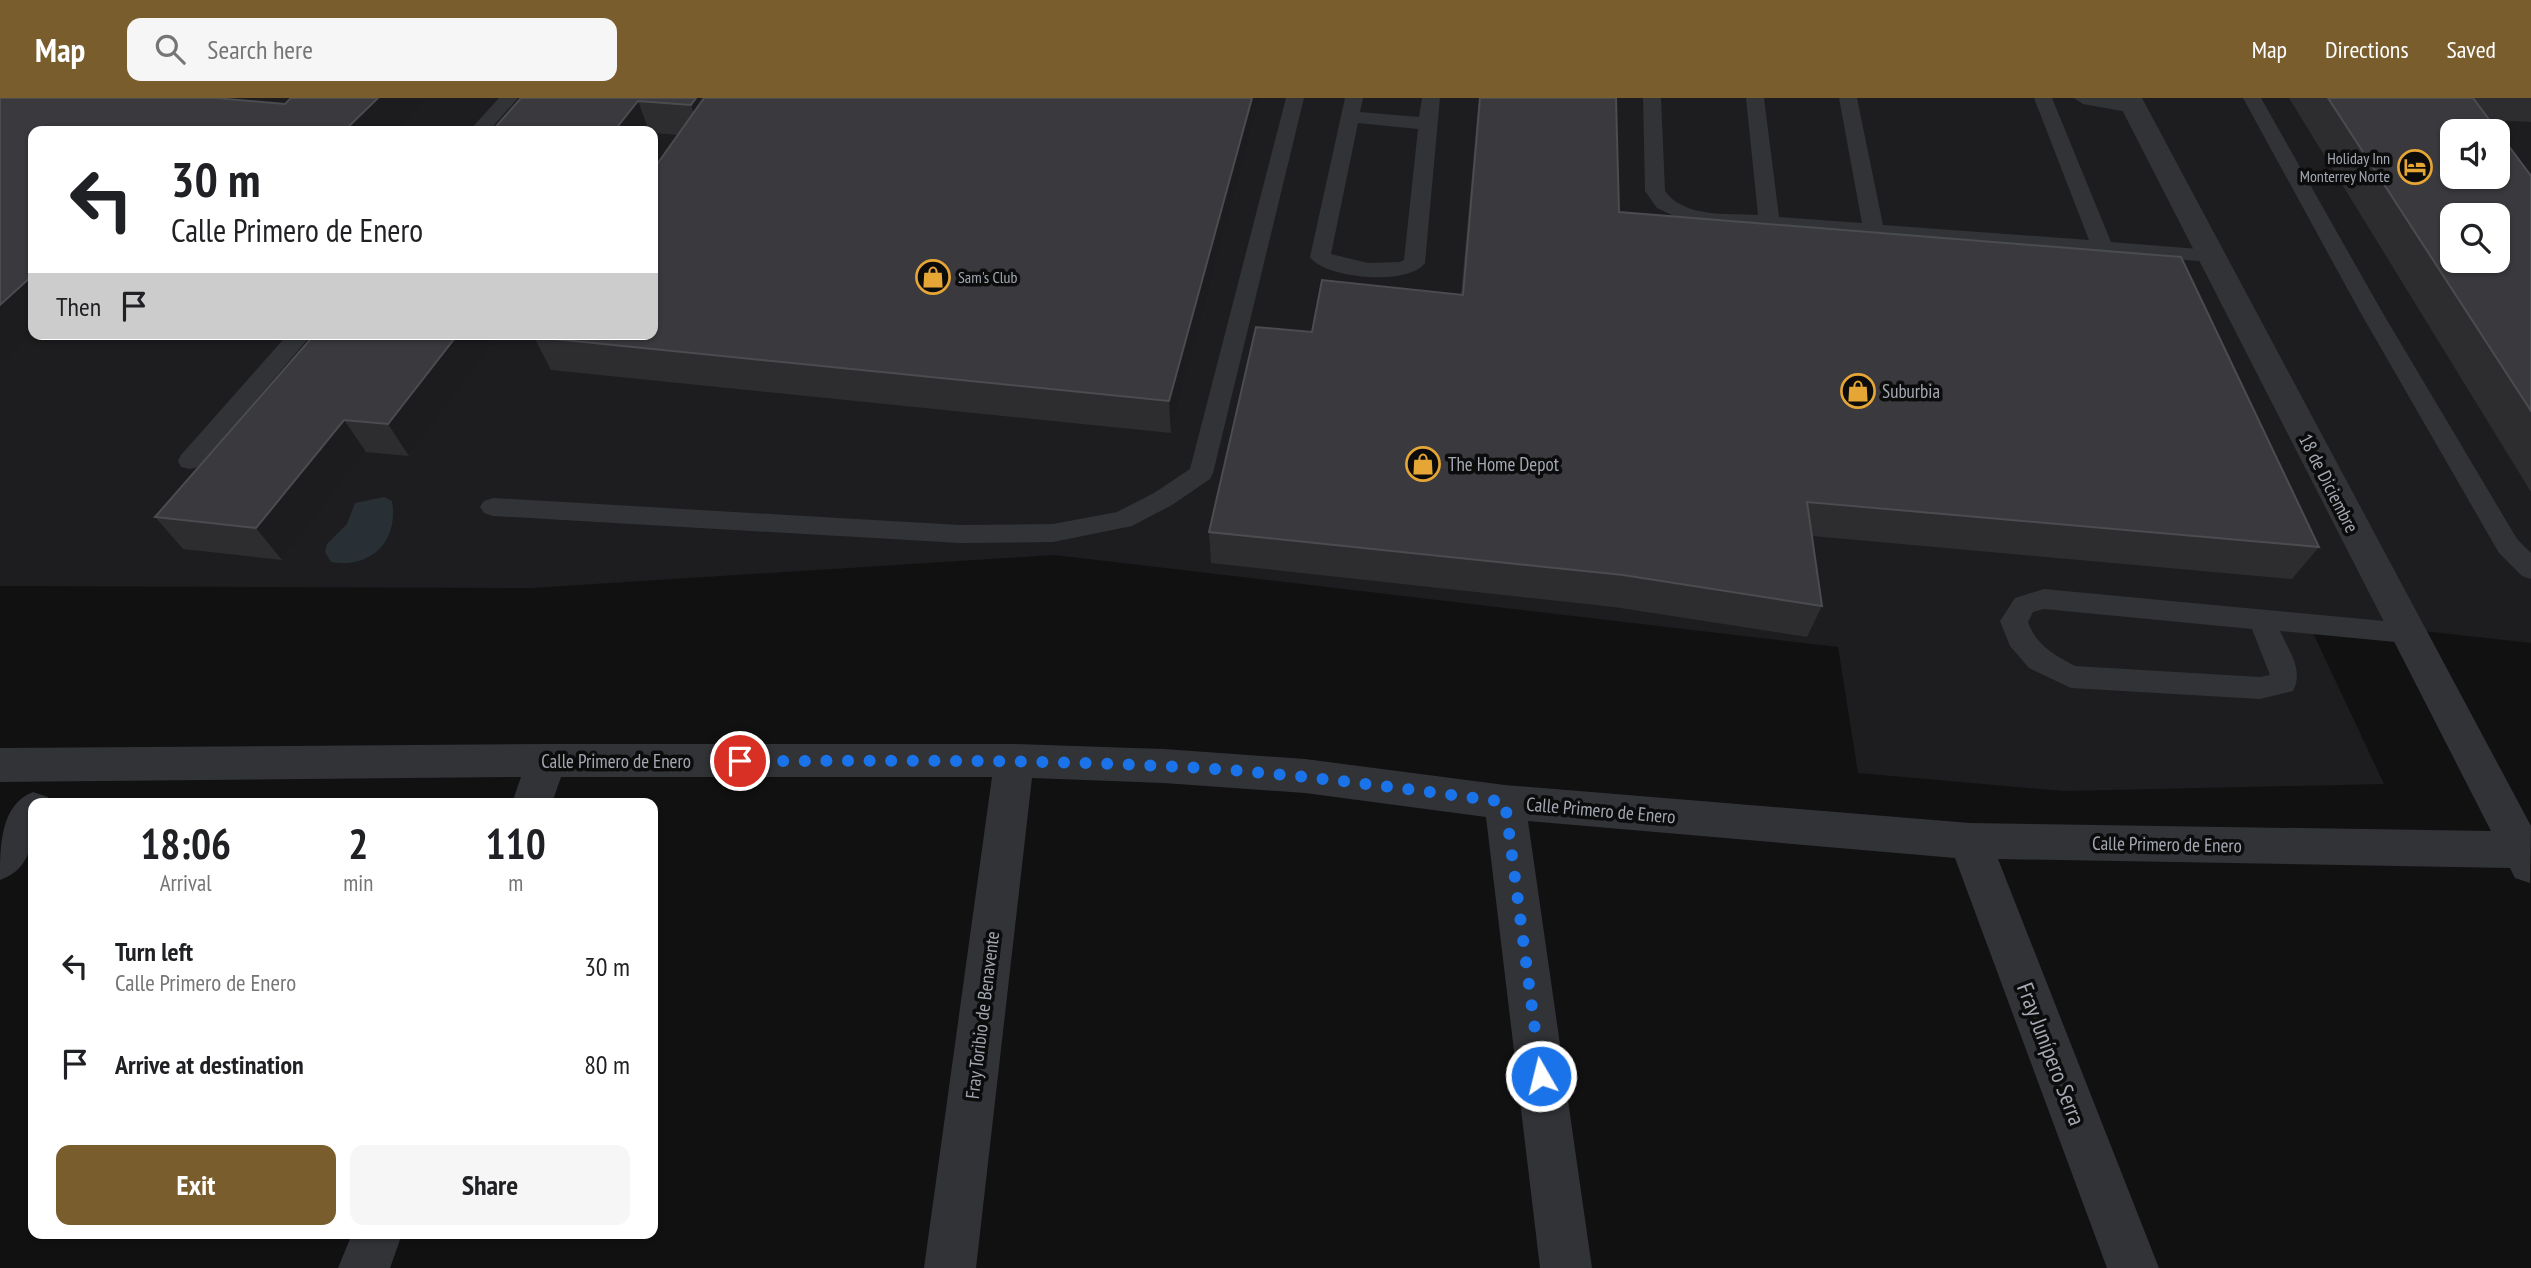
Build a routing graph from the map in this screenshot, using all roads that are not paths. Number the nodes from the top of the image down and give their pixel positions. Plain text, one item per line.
1 (509, 98) edge
2 (1295, 98) edge
3 (1431, 98) edge
4 (1653, 98) edge
5 (1755, 98) edge
6 (1848, 98) edge
7 (2043, 98) edge
8 (2084, 98) edge
9 (2252, 98) edge
10 (2131, 102) edge
11 (1352, 108) edge
12 (1428, 124) junction
13 (484, 126) edge
14 (1769, 221) junction
15 (1874, 228) junction
16 (2102, 246) junction
17 (2211, 256) junction
18 (297, 340) edge
19 (190, 461) dead end
20 (493, 507) dead end
21 (2531, 569) edge
22 (2261, 619) junction
23 (2406, 633) junction
24 (547, 760) junction
25 (1014, 761) junction
26 (0, 765) edge
27 (60, 765) junction
28 (40, 798) edge
29 (534, 798) edge
30 (1505, 802) junction
31 (28, 817) edge
32 (1970, 841) junction
33 (2527, 855) edge
34 (0, 862) edge
35 (375, 1239) edge
36 (364, 1268) edge
37 (950, 1268) edge
38 (1566, 1268) edge
39 (2133, 1268) edge

1 - 13 lane
2 - 20 lane
3 - 12 lane
4 - 14 lane
5 - 14 lane
6 - 15 lane
7 - 16 lane
8 - 10 lane
9 - 21 lane
10 - 17 street, 18 de Diciembre
11 - 12 lane
11 - 12 lane
14 - 15 lane
15 - 16 lane
16 - 17 lane
17 - 23 street, 18 de Diciembre
18 - 19 lane
22 - 22 lane
22 - 23 lane
23 - 33 street, 18 de Diciembre
24 - 25 street, Calle Primero de Enero
24 - 27 street, Calle Primero de Enero
24 - 29 street
25 - 30 street, Calle Primero de Enero
25 - 37 street, Fray Toribio de Benavente
26 - 27 street, Calle Primero de Enero
27 - 28 street
30 - 32 street, Calle Primero de Enero
30 - 38 street
31 - 34 street
32 - 33 street, Calle Primero de Enero
32 - 39 street, Fray Junípero Serra
35 - 36 street

